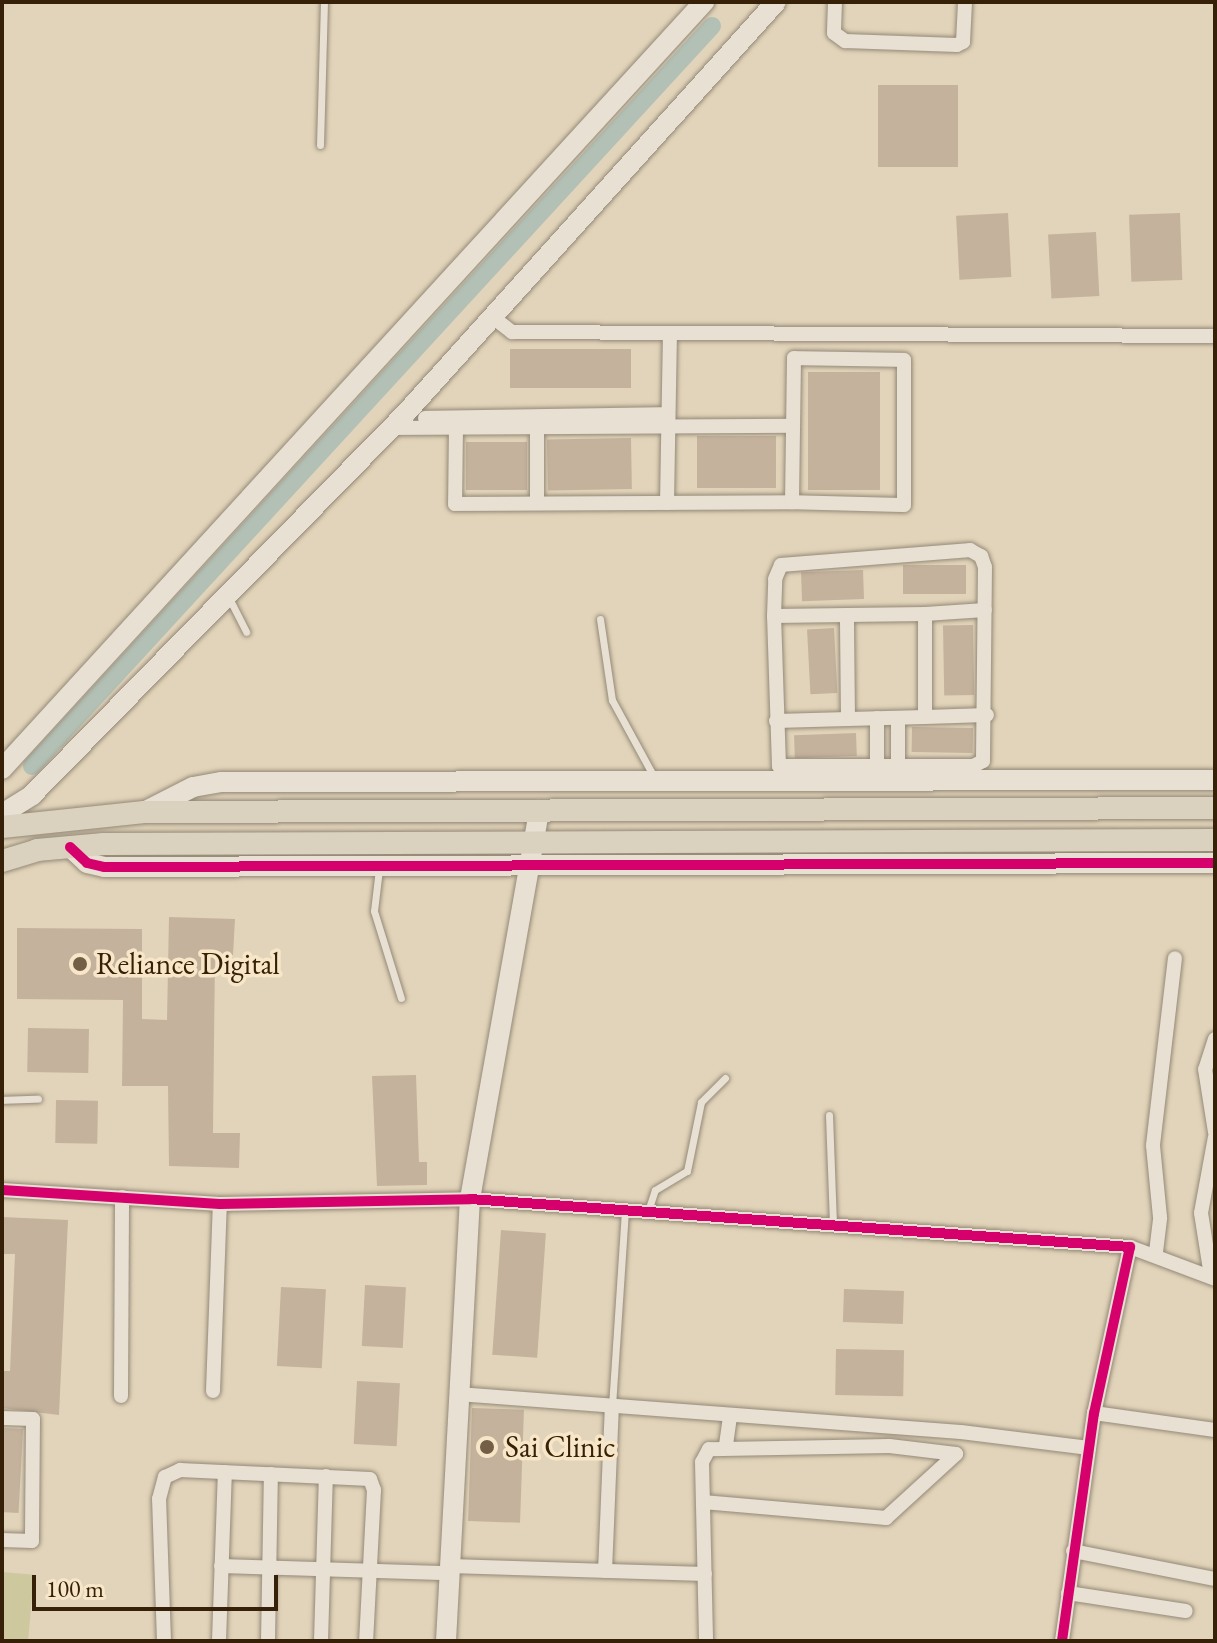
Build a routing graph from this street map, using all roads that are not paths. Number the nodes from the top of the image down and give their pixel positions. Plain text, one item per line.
1 (324, 2) edge
2 (704, 2) edge
3 (775, 2) edge
4 (835, 2) edge
5 (965, 2) edge
6 (320, 145) dead end
7 (494, 318) junction
8 (670, 333) junction
9 (1215, 336) edge
10 (668, 420) junction
11 (397, 423) junction
12 (449, 424) junction
13 (537, 426) junction
14 (792, 426) junction
15 (792, 502) junction
16 (537, 503) junction
17 (667, 503) junction
18 (227, 594) junction
19 (985, 610) junction
20 (925, 614) junction
21 (847, 615) junction
22 (774, 616) junction
23 (600, 619) dead end
24 (246, 632) dead end
25 (987, 715) junction
26 (925, 717) junction
27 (877, 718) junction
28 (898, 718) junction
29 (848, 719) junction
30 (776, 721) junction
31 (2, 769) edge
32 (888, 774) junction
33 (1215, 780) edge
34 (657, 782) junction
35 (1215, 808) edge
36 (539, 810) junction
37 (144, 812) junction
38 (2, 814) edge
39 (2, 827) edge
40 (536, 839) junction
41 (1215, 840) edge
42 (70, 847) junction
43 (2, 861) edge
44 (1215, 863) edge
45 (380, 866) junction
46 (531, 866) junction
47 (1175, 958) dead end
48 (401, 998) dead end
49 (1215, 1039) edge
50 (725, 1078) dead end
51 (38, 1099) dead end
52 (2, 1100) edge
53 (829, 1115) dead end
54 (1215, 1135) edge
55 (2, 1190) edge
56 (122, 1197) junction
57 (470, 1199) junction
58 (220, 1204) junction
59 (625, 1210) junction
60 (648, 1212) junction
61 (833, 1225) junction
62 (1130, 1247) junction
63 (1156, 1252) junction
64 (1213, 1278) edge
65 (213, 1391) dead end
66 (458, 1394) junction
67 (121, 1396) dead end
68 (612, 1406) junction
69 (1094, 1413) junction
70 (730, 1415) junction
71 (2, 1418) edge
72 (1215, 1430) edge
73 (726, 1445) junction
74 (1089, 1448) junction
75 (225, 1472) junction
76 (271, 1474) junction
77 (326, 1476) junction
78 (703, 1502) junction
79 (2, 1540) edge
80 (1073, 1551) junction
81 (221, 1566) junction
82 (269, 1568) junction
83 (323, 1569) junction
84 (450, 1570) junction
85 (370, 1571) junction
86 (605, 1571) junction
87 (705, 1574) junction
88 (1215, 1579) edge
89 (1068, 1593) junction
90 (1186, 1611) dead end
91 (164, 1641) edge
92 (219, 1641) edge
93 (268, 1641) edge
94 (321, 1641) edge
95 (366, 1641) edge
96 (446, 1641) edge
97 (706, 1641) edge
98 (1062, 1641) edge

1 - 6 lane
2 - 31 street
3 - 7 street
4 - 5 street
7 - 8 street
7 - 11 street
8 - 9 street
8 - 10 street
10 - 12 street
10 - 13 street
10 - 14 street
10 - 17 street
11 - 12 street
11 - 18 street
12 - 13 street
12 - 16 street
13 - 16 street
14 - 15 street
14 - 15 street
15 - 17 street
16 - 17 street
18 - 24 lane
18 - 38 street
19 - 20 street
19 - 22 street
19 - 25 street
20 - 21 street
20 - 26 street
21 - 22 street
21 - 29 street
22 - 30 street
23 - 34 lane
25 - 26 street
25 - 32 street
26 - 28 street
27 - 28 street
27 - 29 street
27 - 32 street
28 - 32 street
29 - 30 street
30 - 32 street
32 - 33 street
32 - 34 street
34 - 37 street
35 - 36 main road
36 - 37 main road
36 - 40 street
37 - 39 main road
40 - 41 main road
40 - 42 main road
40 - 46 street
42 - 43 main road
42 - 45 street
44 - 46 street
45 - 46 street
45 - 48 lane
46 - 57 street
47 - 63 street
49 - 54 street
50 - 60 lane
51 - 52 lane
53 - 61 lane
54 - 64 street
55 - 56 street
56 - 58 street
56 - 67 street
57 - 58 street
57 - 59 street
57 - 66 street
58 - 65 street
59 - 60 street
59 - 68 lane
60 - 61 street
61 - 62 street
62 - 63 street
62 - 69 street
63 - 64 street
66 - 68 street
66 - 84 street
68 - 70 street
68 - 86 street
69 - 72 street
69 - 74 street
70 - 73 street
70 - 74 street
71 - 79 street
73 - 78 street
73 - 78 street
74 - 80 street
75 - 76 street
75 - 81 street
75 - 91 street
76 - 77 street
76 - 82 street
77 - 83 street
77 - 85 street
78 - 87 street
80 - 88 street
80 - 89 street
81 - 82 street
81 - 92 street
82 - 83 street
82 - 93 street
83 - 85 street
83 - 94 street
84 - 85 street
84 - 86 street
84 - 96 street
85 - 95 street
86 - 87 street
87 - 97 street
89 - 90 street
89 - 98 street

